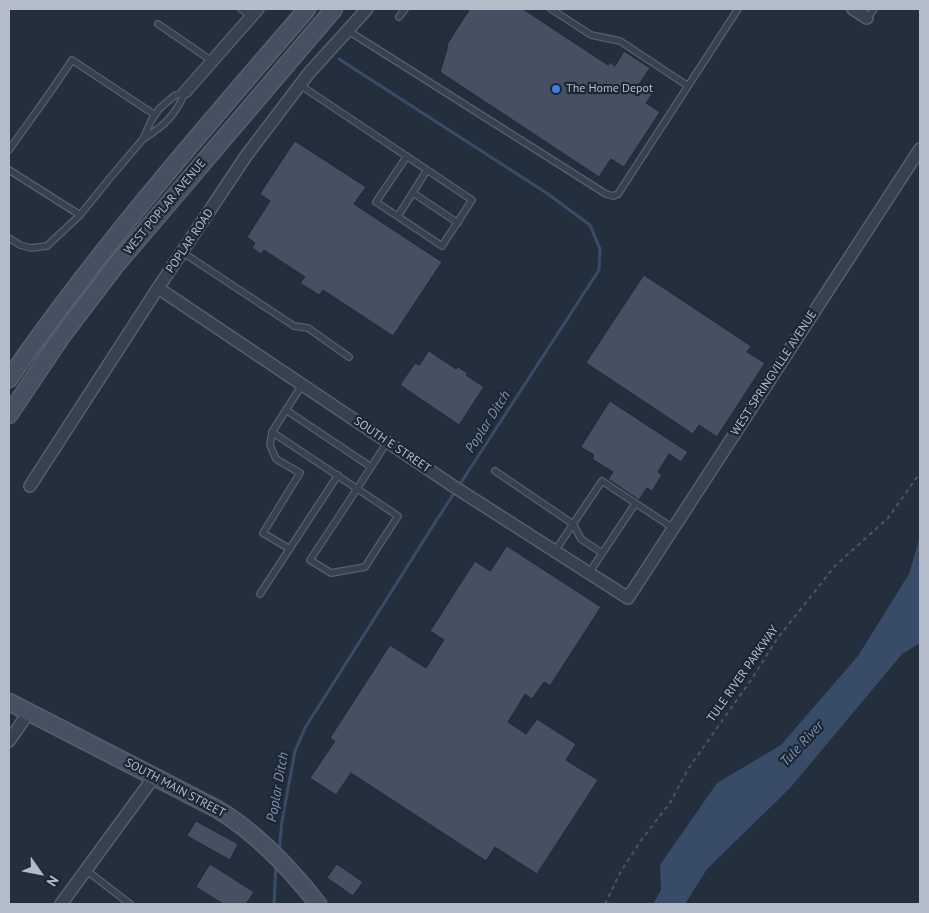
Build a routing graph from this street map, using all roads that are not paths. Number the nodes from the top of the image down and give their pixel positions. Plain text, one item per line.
1 (241, 9) edge
2 (307, 9) edge
3 (334, 9) edge
4 (367, 9) edge
5 (405, 9) edge
6 (551, 9) edge
7 (738, 9) edge
8 (853, 9) edge
9 (255, 13) edge
10 (870, 13) edge
11 (399, 16) dead end
12 (158, 24) dead end
13 (347, 30) junction
14 (212, 61) junction
15 (300, 85) junction
16 (688, 86) junction
17 (185, 92) junction
18 (155, 115) junction
19 (143, 139) junction
20 (9, 150) edge
21 (920, 150) edge
22 (407, 156) junction
23 (9, 170) edge
24 (428, 170) junction
25 (413, 193) junction
26 (80, 215) junction
27 (398, 216) junction
28 (458, 222) junction
29 (9, 238) edge
30 (182, 252) junction
31 (158, 288) junction
32 (349, 357) dead end
33 (9, 379) edge
34 (302, 385) junction
35 (286, 410) junction
36 (9, 415) edge
37 (272, 432) junction
38 (388, 442) junction
39 (371, 467) junction
40 (495, 471) dead end
41 (338, 476) junction
42 (30, 486) dead end
43 (357, 488) junction
44 (635, 504) junction
45 (573, 524) junction
46 (673, 528) junction
47 (288, 548) junction
48 (554, 551) junction
49 (602, 554) junction
50 (589, 572) junction
51 (260, 594) dead end
52 (628, 598) joint
53 (9, 702) edge
54 (29, 712) junction
55 (9, 741) edge
56 (154, 777) junction
57 (86, 870) junction
58 (61, 904) edge
59 (130, 904) edge
60 (318, 904) edge

1 - 9 lane
2 - 33 main road, WEST POPLAR AVENUE
3 - 36 main road, WEST POPLAR AVENUE
4 - 13 street, POPLAR ROAD
5 - 11 lane
6 - 16 lane
7 - 16 lane
8 - 10 street
9 - 14 street
12 - 14 lane
13 - 15 street, POPLAR ROAD
13 - 16 lane
14 - 17 street
15 - 22 lane
15 - 30 street, POPLAR ROAD
17 - 18 lane
17 - 19 lane
18 - 19 lane
18 - 20 lane
19 - 26 lane
21 - 46 street, WEST SPRINGVILLE AVENUE
22 - 24 lane
22 - 27 lane
23 - 26 lane
24 - 25 lane
24 - 28 lane
25 - 27 lane
25 - 28 lane
26 - 29 lane
27 - 28 lane
30 - 31 street, POPLAR ROAD
30 - 32 lane
31 - 34 street, SOUTH E STREET
31 - 42 street, POPLAR ROAD
34 - 35 lane
34 - 38 street, SOUTH E STREET
35 - 37 lane
35 - 39 lane
37 - 41 lane
37 - 47 lane
38 - 39 lane
38 - 48 street, SOUTH E STREET
39 - 43 lane
40 - 45 lane
41 - 43 lane
41 - 47 lane
43 - 43 lane
44 - 45 lane
44 - 46 lane
44 - 49 lane
45 - 48 lane
45 - 49 lane
46 - 52 street, WEST SPRINGVILLE AVENUE
47 - 51 lane
48 - 50 street, SOUTH E STREET
49 - 50 lane
50 - 52 street, SOUTH E STREET
53 - 54 main road, SOUTH MAIN STREET
54 - 55 street
54 - 56 main road, SOUTH MAIN STREET
56 - 57 street
56 - 60 main road, SOUTH MAIN STREET
57 - 58 street
57 - 59 lane

